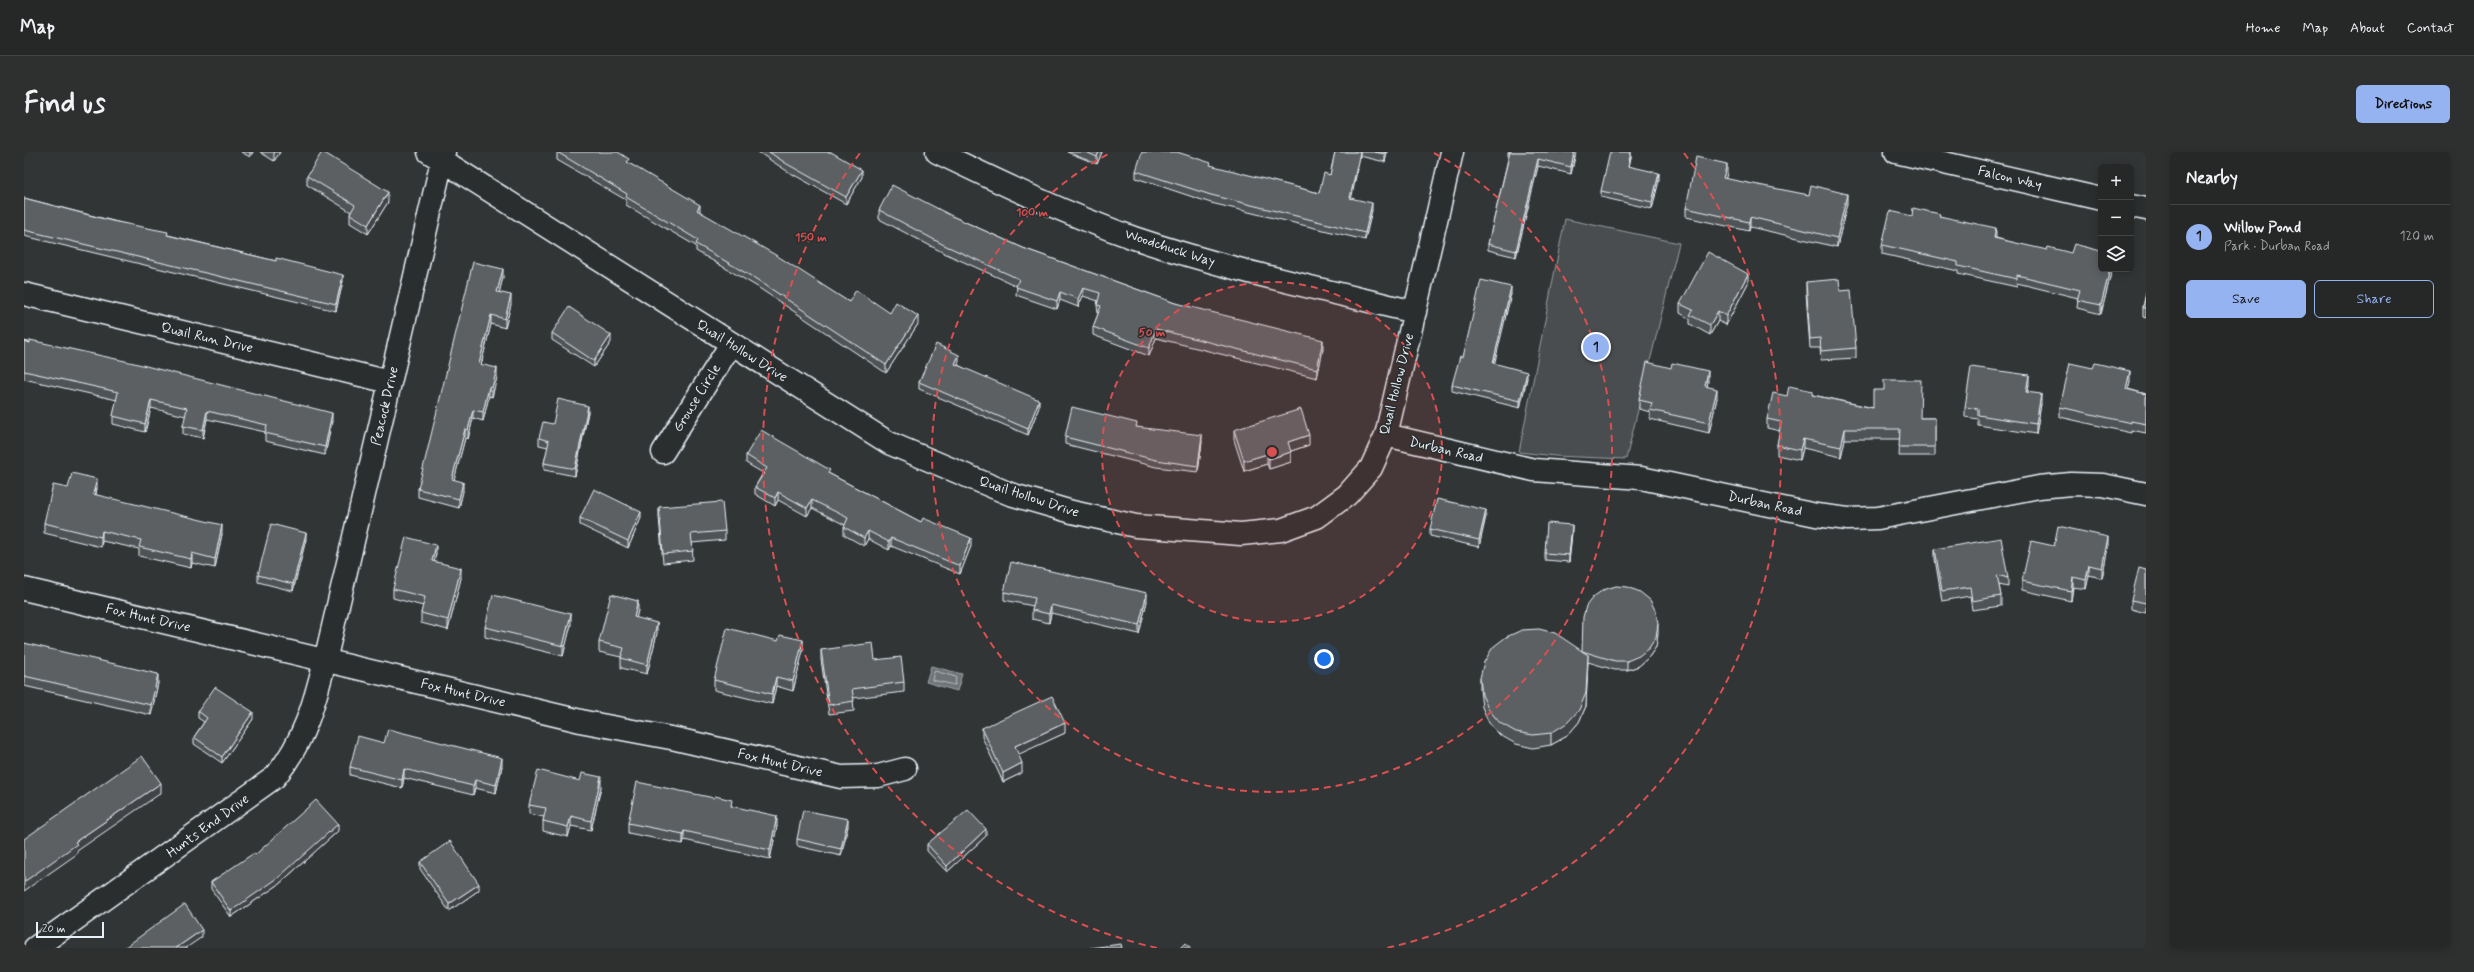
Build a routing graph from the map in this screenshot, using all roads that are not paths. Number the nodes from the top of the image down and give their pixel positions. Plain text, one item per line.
1 (937, 152) edge
2 (1452, 152) edge
3 (1896, 152) edge
4 (439, 155) edge
5 (2098, 198) edge
6 (2134, 207) edge
7 (2146, 209) edge
8 (24, 294) edge
9 (1415, 312) junction
10 (731, 344) junction
11 (390, 382) junction
12 (1386, 435) junction
13 (663, 452) dead end
14 (2146, 494) edge
15 (24, 589) edge
16 (325, 660) junction
17 (904, 769) dead end
18 (35, 948) edge

1 - 9 street, Woodchuck Way
2 - 9 street, Quail Hollow Drive
3 - 5 street, Falcon Way
4 - 10 street, Quail Hollow Drive
4 - 11 street, Peacock Drive
6 - 7 street
8 - 11 street, Quail Run Drive
9 - 12 street, Quail Hollow Drive
10 - 12 street, Quail Hollow Drive
10 - 13 street, Grouse Circle
11 - 16 street, Peacock Drive
12 - 14 street, Durban Road
15 - 16 street, Fox Hunt Drive
16 - 17 street, Fox Hunt Drive
16 - 18 street, Hunts End Drive

